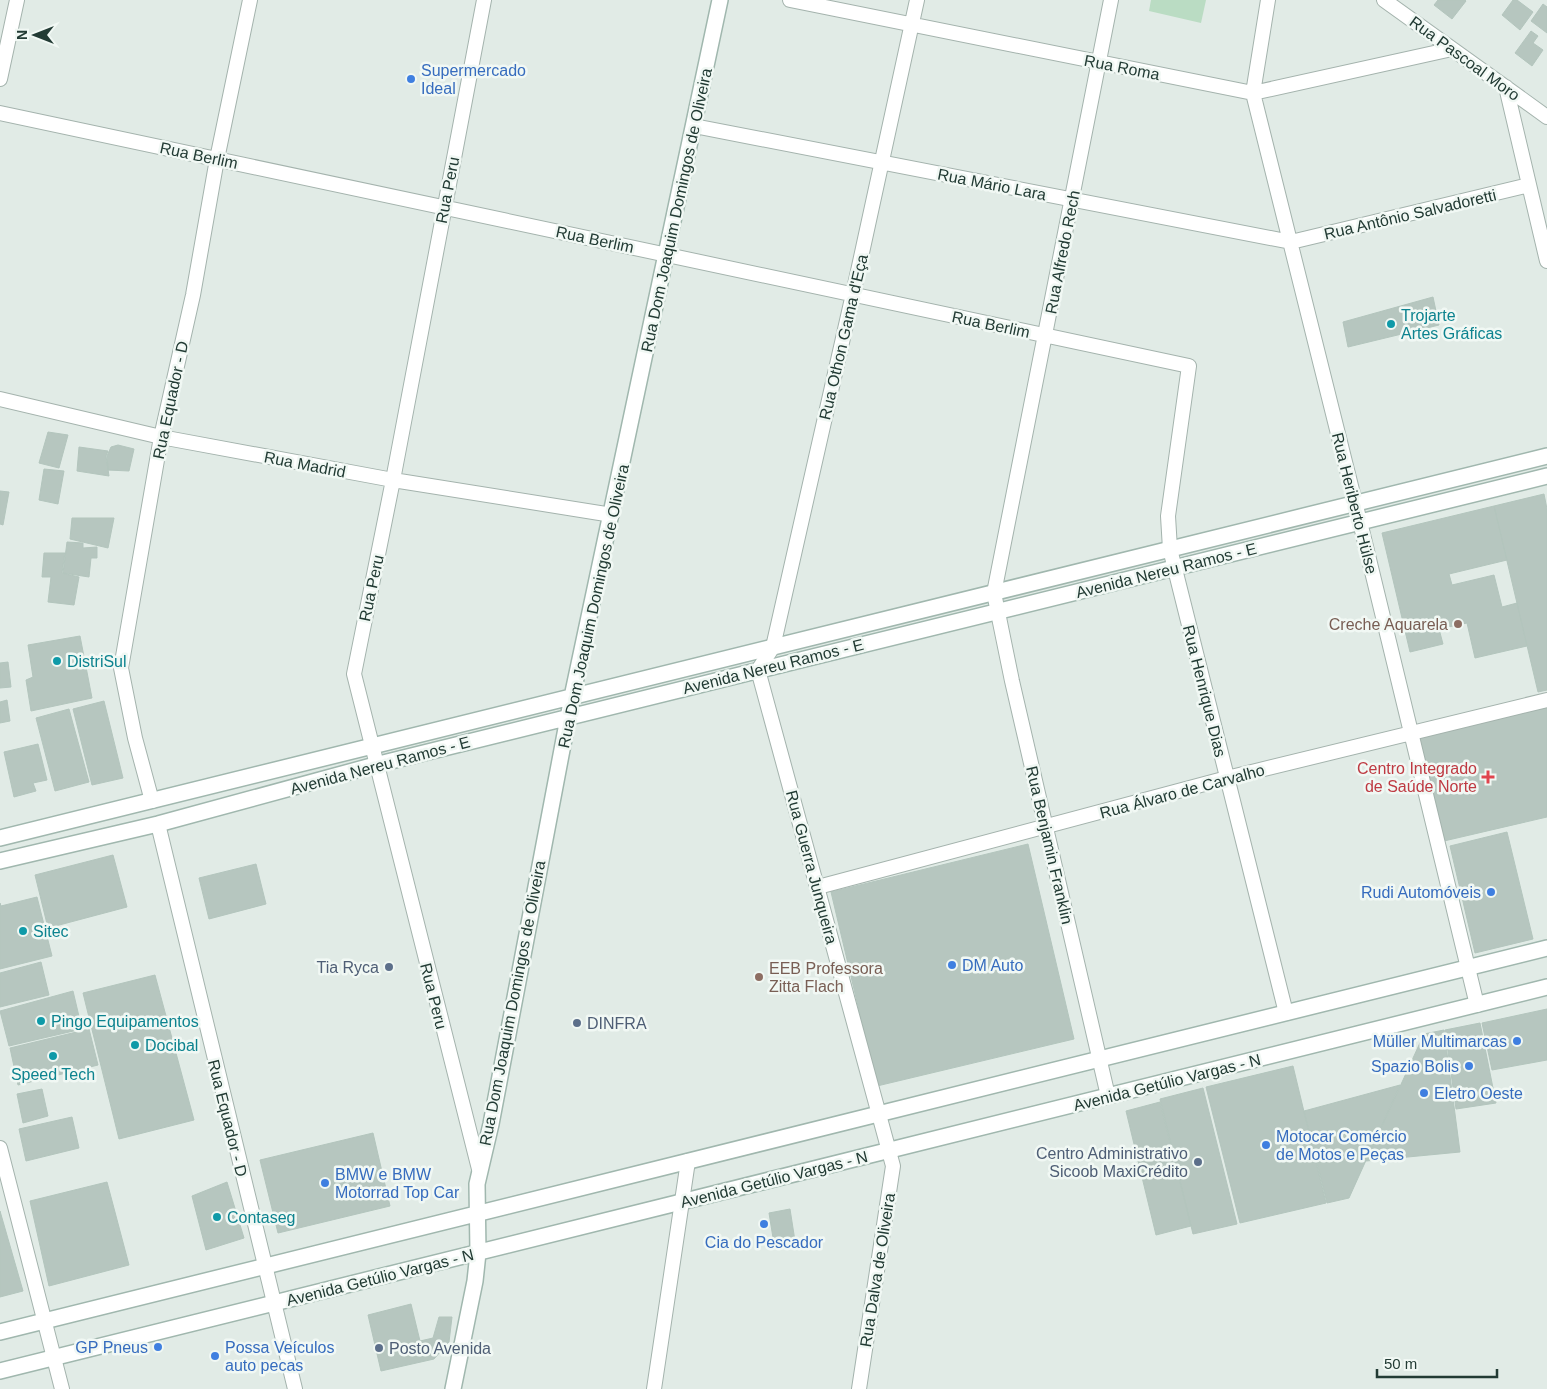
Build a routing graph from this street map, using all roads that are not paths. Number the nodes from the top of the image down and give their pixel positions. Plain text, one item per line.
1 (17, 0) edge
2 (250, 0) edge
3 (484, 0) edge
4 (720, 0) edge
5 (790, 0) edge
6 (917, 0) edge
7 (1111, 0) edge
8 (1268, 0) edge
9 (1384, 0) edge
10 (911, 25) junction
11 (1452, 49) junction
12 (1099, 62) junction
13 (0, 79) edge
14 (1506, 87) junction
15 (1253, 93) junction
16 (0, 113) edge
17 (1547, 117) edge
18 (694, 126) junction
19 (217, 159) junction
20 (882, 162) junction
21 (1529, 186) junction
22 (1072, 200) junction
23 (444, 207) junction
24 (1291, 242) junction
25 (667, 254) junction
26 (1547, 261) edge
27 (853, 294) junction
28 (1046, 336) junction
29 (1190, 366) joint
30 (0, 399) edge
31 (161, 437) junction
32 (1547, 456) edge
33 (1473, 474) junction
34 (1547, 476) edge
35 (393, 480) junction
36 (1478, 493) junction
37 (1356, 503) junction
38 (612, 515) junction
39 (1360, 522) junction
40 (1261, 526) junction
41 (1266, 545) junction
42 (1170, 549) junction
43 (1174, 568) junction
44 (994, 592) junction
45 (998, 611) junction
46 (773, 647) junction
47 (758, 670) junction
48 (675, 671) junction
49 (678, 690) junction
50 (572, 697) junction
51 (1547, 700) edge
52 (568, 717) junction
53 (1411, 733) junction
54 (371, 746) junction
55 (375, 765) junction
56 (1227, 778) junction
57 (152, 801) junction
58 (158, 824) junction
59 (1047, 827) junction
60 (0, 838) edge
61 (0, 861) edge
62 (818, 887) junction
63 (1547, 948) edge
64 (1468, 968) junction
65 (1547, 988) edge
66 (1477, 1005) junction
67 (1286, 1013) junction
68 (1098, 1059) junction
69 (1108, 1096) junction
70 (880, 1114) junction
71 (0, 1148) edge
72 (890, 1151) junction
73 (688, 1161) junction
74 (479, 1168) junction
75 (684, 1202) junction
76 (477, 1214) junction
77 (478, 1253) junction
78 (264, 1265) junction
79 (274, 1303) junction
80 (43, 1321) junction
81 (0, 1332) edge
82 (54, 1358) junction
83 (0, 1372) edge
84 (62, 1389) edge
85 (295, 1389) edge
86 (453, 1389) edge
87 (654, 1389) edge
88 (859, 1389) edge

1 - 13 street
2 - 19 street, Rua Equador - D
3 - 23 street, Rua Peru
4 - 18 street, Rua Dom Joaquim Domingos de Oliveira
5 - 10 street, Rua Roma
6 - 10 street, Rua Othon Gama d'Eça
7 - 12 street, Rua Alfredo Rech
8 - 15 street, Rua Heriberto Hülse
9 - 11 street, Rua Pascoal Moro
10 - 12 street, Rua Roma
10 - 20 street, Rua Othon Gama d'Eça
11 - 14 street, Rua Pascoal Moro
11 - 15 street, Rua Roma
12 - 15 street, Rua Roma
12 - 22 street, Rua Alfredo Rech
14 - 17 street, Rua Pascoal Moro
14 - 21 street
15 - 24 street, Rua Heriberto Hülse
16 - 19 street, Rua Berlim
18 - 20 street, Rua Mário Lara
18 - 25 street, Rua Dom Joaquim Domingos de Oliveira
19 - 23 street, Rua Berlim
19 - 31 street, Rua Equador - D
20 - 22 street, Rua Mário Lara
20 - 27 street, Rua Othon Gama d'Eça
21 - 24 street, Rua Antônio Salvadoretti
21 - 26 street
22 - 24 street, Rua Mário Lara
22 - 28 street, Rua Alfredo Rech
23 - 25 street, Rua Berlim
23 - 35 street, Rua Peru
24 - 37 street, Rua Heriberto Hülse
25 - 27 street, Rua Berlim
25 - 38 street, Rua Dom Joaquim Domingos de Oliveira
27 - 28 street, Rua Berlim
27 - 46 street, Rua Othon Gama d'Eça
28 - 29 street, Rua Berlim
28 - 44 street, Rua Alfredo Rech
29 - 42 street, Rua Henrique Dias
30 - 31 street, Rua Madrid
31 - 35 street, Rua Madrid
31 - 57 street, Rua Equador - D
32 - 33 street, Avenida Nereu Ramos - E
33 - 36 street
33 - 37 street, Avenida Nereu Ramos - E
34 - 36 street, Avenida Nereu Ramos - E
35 - 38 street, Rua Madrid
35 - 54 street, Rua Peru
36 - 39 street, Avenida Nereu Ramos - E
37 - 39 street, Rua Heriberto Hülse
37 - 40 street, Avenida Nereu Ramos - E
38 - 50 street, Rua Dom Joaquim Domingos de Oliveira
39 - 41 street, Avenida Nereu Ramos - E
39 - 53 street, Rua Heriberto Hülse
40 - 41 street
40 - 42 street, Avenida Nereu Ramos - E
41 - 43 street, Avenida Nereu Ramos - E
42 - 43 street, Rua Henrique Dias
42 - 44 street, Avenida Nereu Ramos - E
43 - 45 street, Avenida Nereu Ramos - E
43 - 56 street, Rua Henrique Dias
44 - 45 street, Rua Benjamin Franklin
44 - 46 street, Avenida Nereu Ramos - E
45 - 47 street, Avenida Nereu Ramos - E
45 - 59 street, Rua Benjamin Franklin
46 - 47 street, Rua Othon Gama d'Eça
46 - 48 street, Avenida Nereu Ramos - E
47 - 49 street, Avenida Nereu Ramos - E
47 - 62 street, Rua Guerra Junqueira
48 - 49 street
48 - 50 street, Avenida Nereu Ramos - E
49 - 52 street, Avenida Nereu Ramos - E
50 - 52 street, Rua Dom Joaquim Domingos de Oliveira
50 - 54 street, Avenida Nereu Ramos - E
51 - 53 street, Rua Álvaro de Carvalho
52 - 55 street, Avenida Nereu Ramos - E
52 - 74 street, Rua Dom Joaquim Domingos de Oliveira
53 - 56 street, Rua Álvaro de Carvalho
53 - 64 street, Rua Heriberto Hülse
54 - 55 street, Rua Peru
54 - 57 street, Avenida Nereu Ramos - E
55 - 58 street, Avenida Nereu Ramos - E
55 - 74 street, Rua Peru
56 - 59 street, Rua Álvaro de Carvalho
56 - 67 street, Rua Henrique Dias
57 - 60 street, Avenida Nereu Ramos - E
58 - 61 street, Avenida Nereu Ramos - E
58 - 78 street, Rua Equador - D
59 - 62 street, Rua Álvaro de Carvalho
59 - 68 street, Rua Benjamin Franklin
62 - 70 street, Rua Guerra Junqueira
63 - 64 street
64 - 66 street, Rua Heriberto Hülse
64 - 67 street
65 - 66 street, Avenida Getúlio Vargas - N
66 - 69 street, Avenida Getúlio Vargas - N
67 - 68 street
68 - 69 street, Rua Benjamin Franklin
68 - 70 street
69 - 72 street, Avenida Getúlio Vargas - N
70 - 72 street, Rua Guerra Junqueira
70 - 73 street
71 - 80 street
72 - 75 street, Avenida Getúlio Vargas - N
72 - 88 street, Rua Dalva de Oliveira
73 - 75 street
73 - 76 street
74 - 76 street, Rua Dom Joaquim Domingos de Oliveira
75 - 77 street, Avenida Getúlio Vargas - N
75 - 87 street
76 - 77 street, Rua Dom Joaquim Domingos de Oliveira
76 - 78 street
77 - 79 street, Avenida Getúlio Vargas - N
77 - 86 street, Rua Dom Joaquim Domingos de Oliveira
78 - 79 street, Rua Equador - D
78 - 80 street
79 - 82 street, Avenida Getúlio Vargas - N
79 - 85 street, Rua Equador - D
80 - 81 street
80 - 82 street
82 - 83 street, Avenida Getúlio Vargas - N
82 - 84 street

